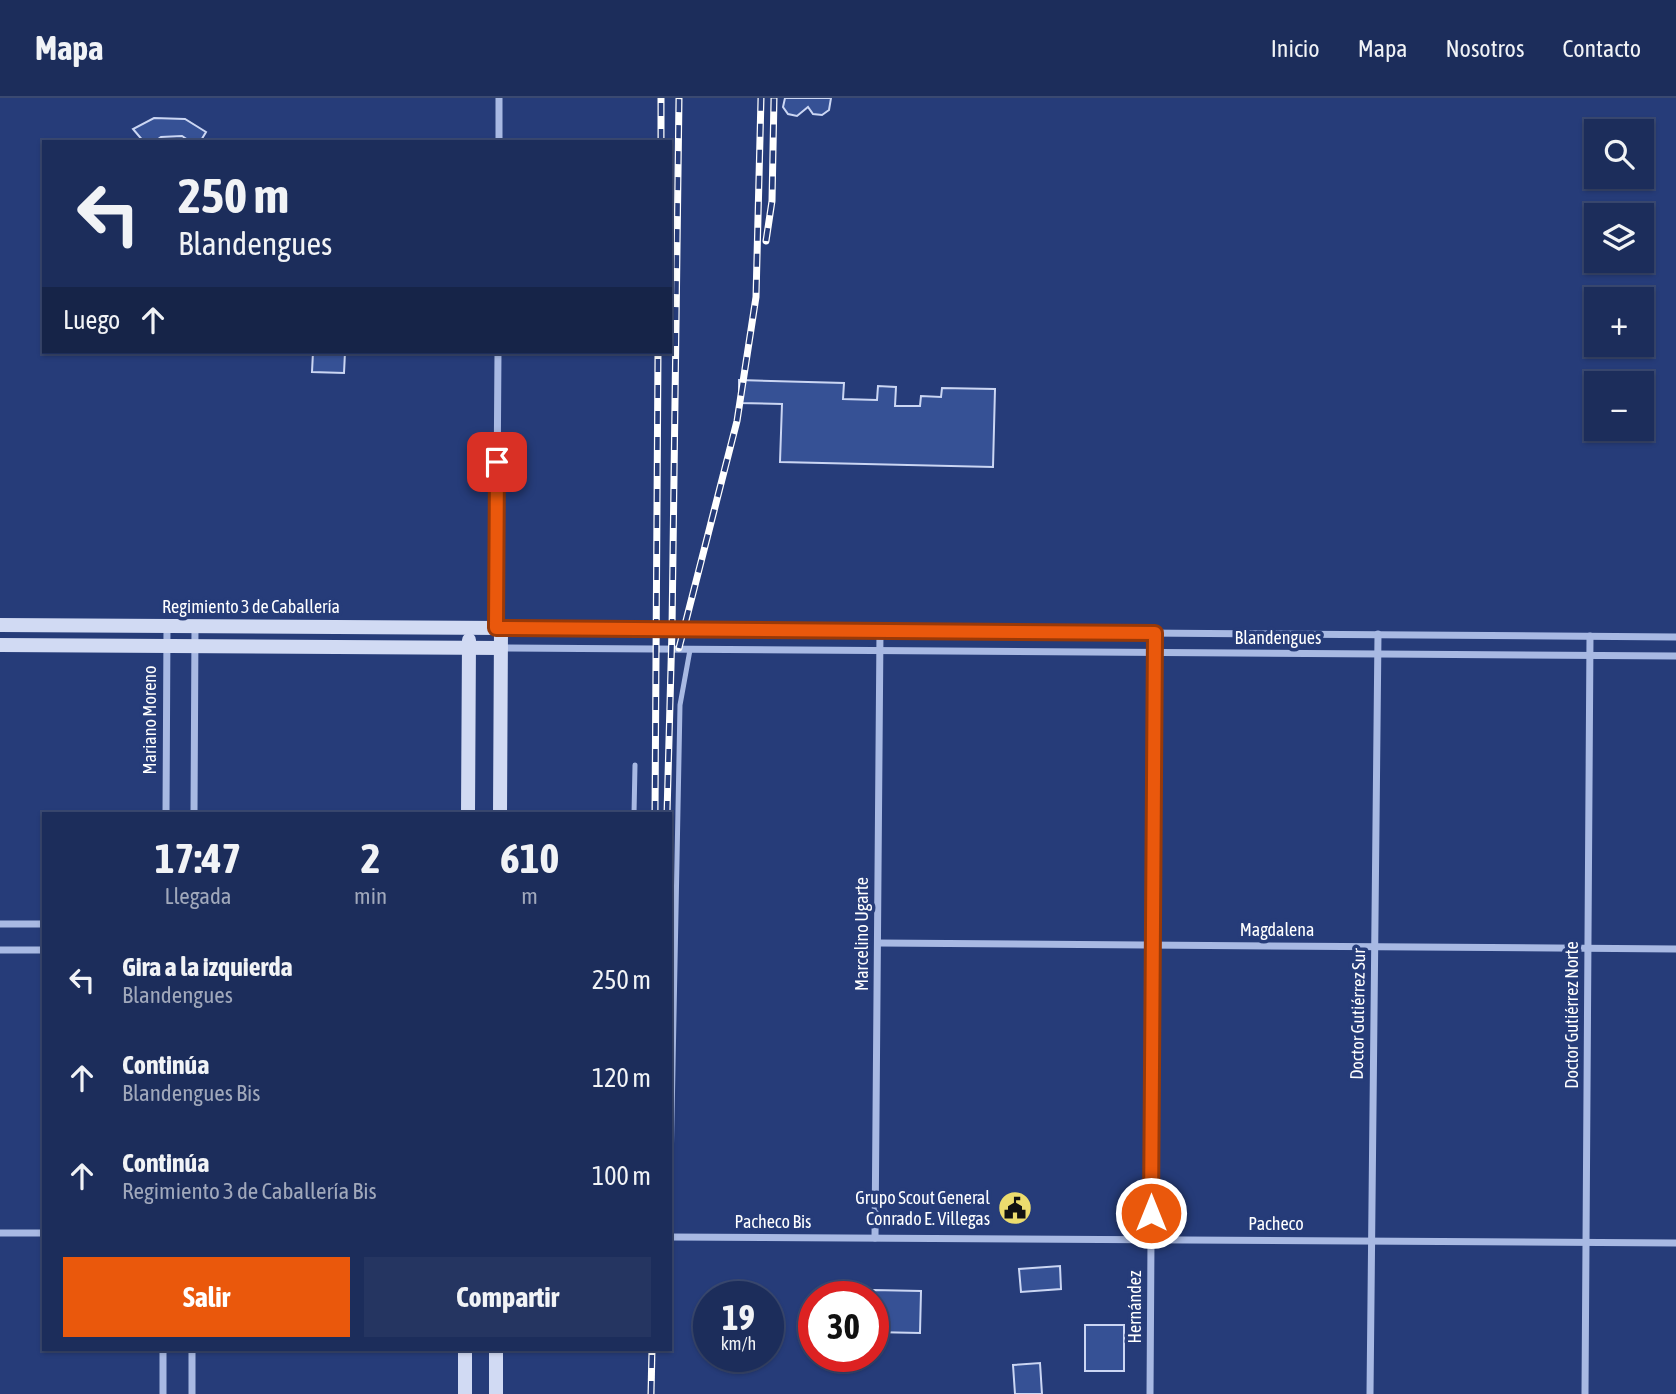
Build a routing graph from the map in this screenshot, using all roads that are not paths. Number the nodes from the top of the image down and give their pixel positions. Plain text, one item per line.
1 (499, 98) edge
2 (499, 140) edge
3 (498, 354) edge
4 (0, 625) edge
5 (167, 626) junction
6 (195, 626) junction
7 (469, 628) junction
8 (499, 628) junction
9 (880, 631) junction
10 (1155, 633) junction
11 (1378, 634) junction
12 (1590, 636) junction
13 (1676, 637) edge
14 (0, 645) edge
15 (166, 646) junction
16 (195, 646) junction
17 (469, 648) junction
18 (501, 648) junction
19 (690, 650) junction
20 (880, 651) junction
21 (1155, 653) junction
22 (1378, 654) junction
23 (1589, 656) junction
24 (1676, 656) edge
25 (635, 765) dead end
26 (166, 812) edge
27 (194, 812) edge
28 (468, 812) edge
29 (500, 812) edge
30 (634, 812) edge
31 (0, 924) edge
32 (42, 924) edge
33 (878, 943) junction
34 (1153, 945) junction
35 (1375, 947) junction
36 (1588, 948) junction
37 (1676, 949) edge
38 (0, 950) edge
39 (42, 950) edge
40 (672, 1119) edge
41 (0, 1233) edge
42 (42, 1233) edge
43 (672, 1237) edge
44 (875, 1238) junction
45 (1151, 1239) junction
46 (1372, 1240) junction
47 (1586, 1243) junction
48 (1676, 1243) edge
49 (163, 1351) edge
50 (192, 1351) edge
51 (465, 1351) edge
52 (496, 1351) edge
53 (163, 1394) edge
54 (192, 1394) edge
55 (465, 1394) edge
56 (496, 1394) edge
57 (1150, 1394) edge
58 (1370, 1394) edge
59 (1585, 1394) edge

1 - 2 street
3 - 8 street
4 - 5 street, Regimiento 3 de Caballería
5 - 6 street, Regimiento 3 de Caballería
5 - 15 street, Mariano Moreno
6 - 7 street, Regimiento 3 de Caballería
6 - 16 street
7 - 8 street, Regimiento 3 de Caballería
7 - 17 street
8 - 9 street, Blandengues
8 - 18 street
9 - 10 street, Blandengues
9 - 20 street, Marcelino Ugarte
10 - 11 street, Blandengues
10 - 21 street, Hernández
11 - 12 street, Blandengues
11 - 22 street, Doctor Gutiérrez Sur
12 - 13 street, Blandengues
12 - 23 street, Doctor Gutiérrez Norte
14 - 15 street
15 - 16 street
15 - 26 street, Mariano Moreno
16 - 17 street
16 - 27 street
17 - 18 street
17 - 28 street
18 - 19 street, Blandengues
18 - 29 street
19 - 20 street, Blandengues
19 - 40 lane
20 - 21 street, Blandengues
20 - 33 street, Marcelino Ugarte
21 - 22 street, Blandengues
21 - 34 street, Hernández
22 - 23 street, Blandengues
22 - 35 street, Doctor Gutiérrez Sur
23 - 24 street, Blandengues
23 - 36 street, Doctor Gutiérrez Norte
25 - 30 lane
31 - 32 street
33 - 34 street, Magdalena
33 - 44 street, Marcelino Ugarte
34 - 35 street, Magdalena
34 - 45 street, Hernández
35 - 36 street, Magdalena
35 - 46 street, Doctor Gutiérrez Sur
36 - 37 street, Magdalena
36 - 47 street, Doctor Gutiérrez Norte
38 - 39 street
41 - 42 street
43 - 44 street, Pacheco Bis
44 - 45 street, Pacheco
45 - 46 street, Pacheco
45 - 57 street, Hernández
46 - 47 street, Pacheco
46 - 58 street, Doctor Gutiérrez Sur
47 - 48 street, Pacheco
47 - 59 street, Doctor Gutiérrez Norte
49 - 53 street
50 - 54 street
51 - 55 street
52 - 56 street

